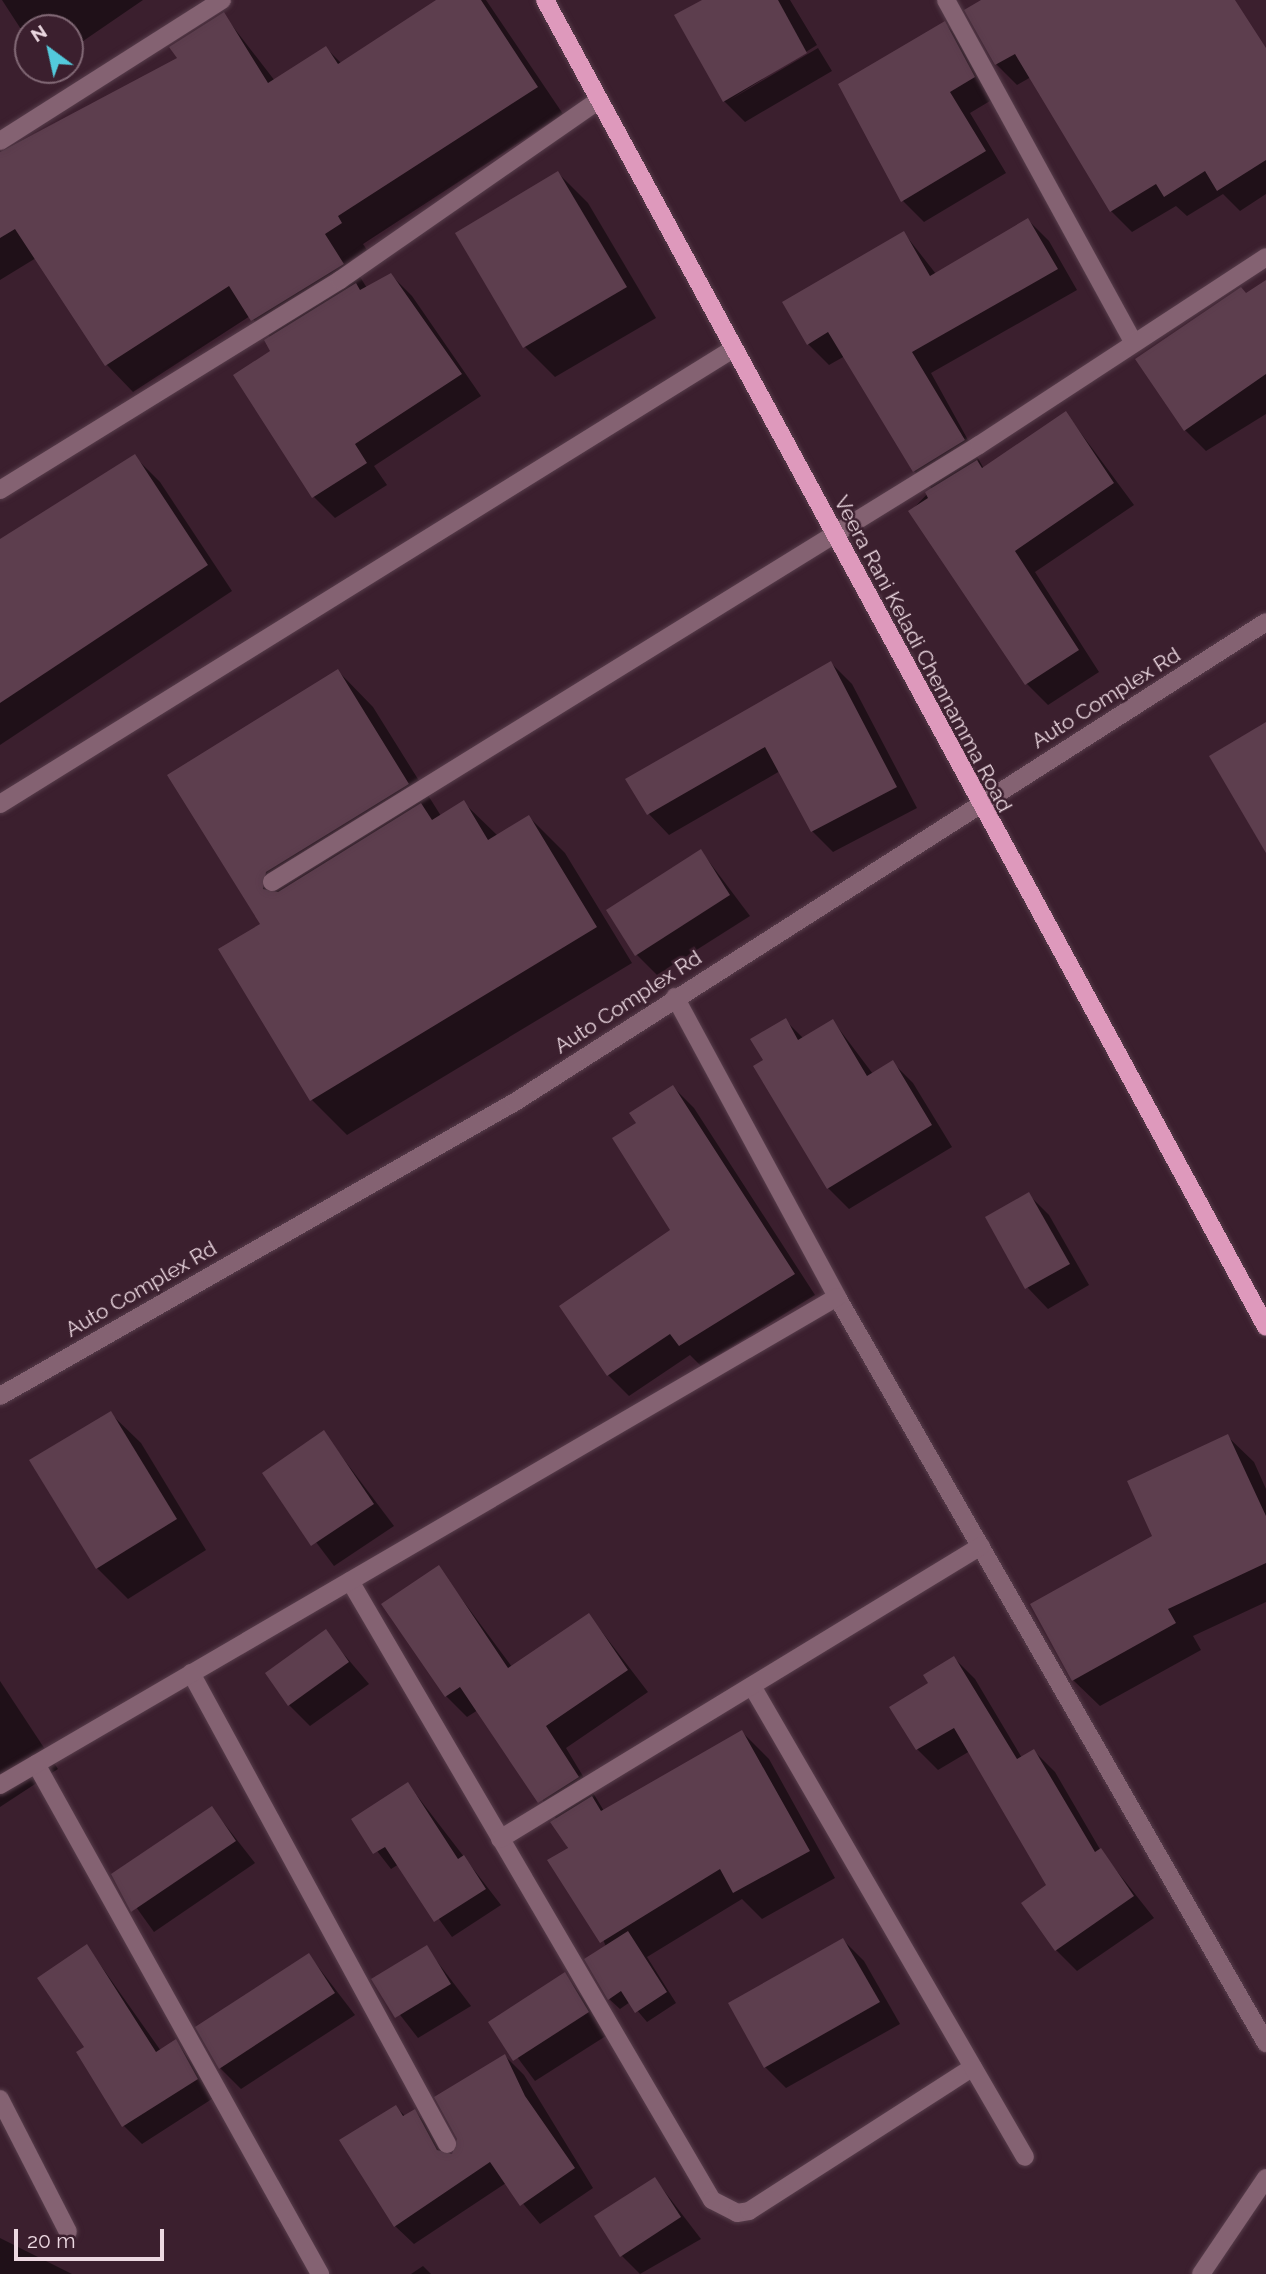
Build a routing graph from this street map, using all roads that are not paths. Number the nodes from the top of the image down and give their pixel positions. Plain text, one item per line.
1 (222, 0) edge
2 (545, 0) edge
3 (946, 0) edge
4 (599, 100) junction
5 (0, 141) edge
6 (1266, 257) edge
7 (1134, 344) junction
8 (733, 349) junction
9 (0, 490) edge
10 (831, 531) junction
11 (1266, 622) edge
12 (0, 804) edge
13 (979, 806) junction
14 (272, 882) dead end
15 (675, 997) junction
16 (837, 1297) junction
17 (1266, 1328) edge
18 (0, 1396) edge
19 (981, 1546) junction
20 (350, 1581) junction
21 (191, 1673) junction
22 (752, 1686) junction
23 (36, 1764) junction
24 (0, 1785) edge
25 (500, 1839) junction
26 (1266, 2043) edge
27 (973, 2067) junction
28 (0, 2099) edge
29 (447, 2144) dead end
30 (1025, 2157) dead end
31 (1266, 2178) edge
32 (68, 2232) dead end
33 (320, 2274) edge
34 (1201, 2274) edge

1 - 5 street
2 - 4 main road, Veera Rani Keladi Chennamma Road
3 - 7 street
4 - 8 main road, Veera Rani Keladi Chennamma Road
4 - 9 street
6 - 7 street
7 - 10 street
8 - 10 main road, Veera Rani Keladi Chennamma Road
8 - 12 street
10 - 13 main road, Veera Rani Keladi Chennamma Road
10 - 14 street
11 - 13 street, Auto Complex Rd
13 - 15 street, Auto Complex Rd
13 - 17 main road, Veera Rani Keladi Chennamma Road
15 - 16 street
15 - 18 street, Auto Complex Rd
16 - 19 street
16 - 20 street
19 - 22 street
19 - 26 street
20 - 21 street
20 - 25 street
21 - 23 street
21 - 29 street
22 - 25 street
22 - 27 street
23 - 24 street
23 - 33 street
25 - 27 street
27 - 30 street
28 - 32 street
31 - 34 street

